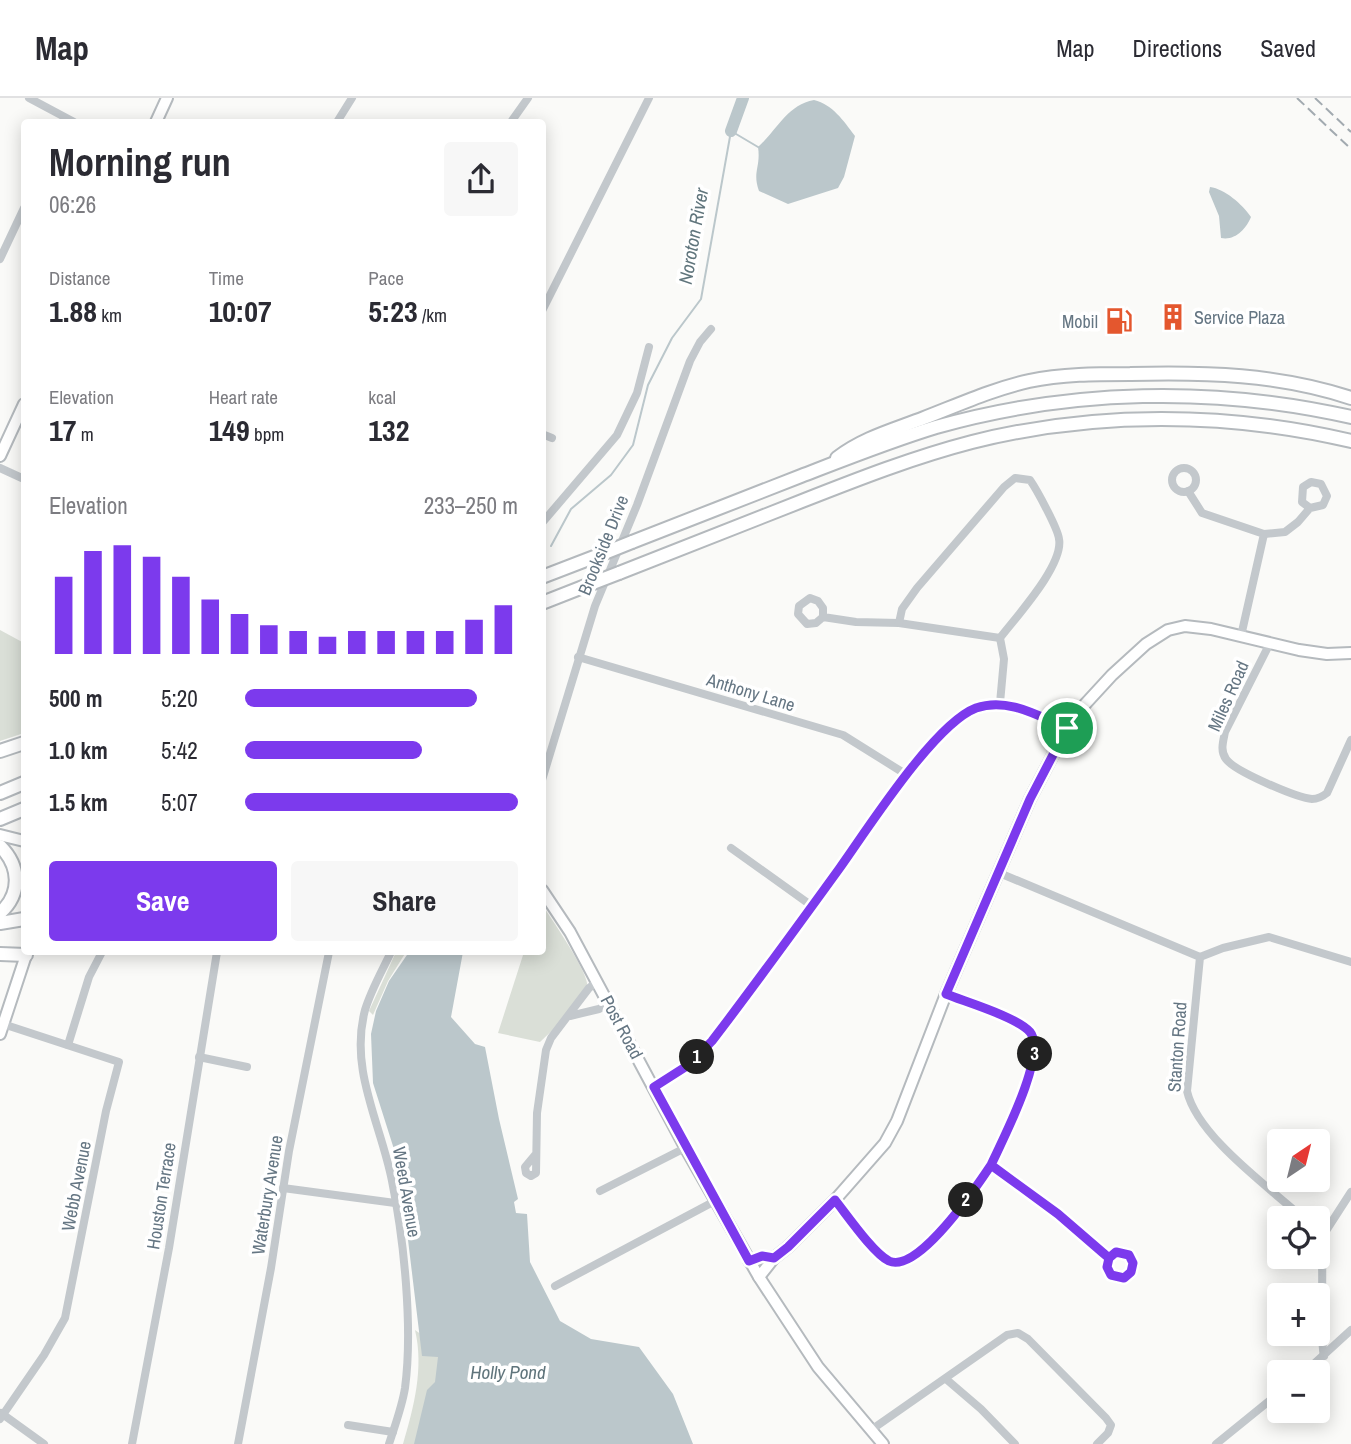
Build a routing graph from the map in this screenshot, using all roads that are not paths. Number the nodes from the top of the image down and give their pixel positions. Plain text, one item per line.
1 (29, 98) edge
2 (167, 98) edge
3 (352, 98) edge
4 (528, 98) edge
5 (649, 98) edge
6 (66, 119) edge
7 (157, 119) edge
8 (339, 119) edge
9 (512, 119) edge
10 (21, 214) edge
11 (0, 259) edge
12 (546, 304) edge
13 (711, 329) dead end
14 (649, 347) dead end
15 (1351, 398) edge
16 (21, 410) edge
17 (1351, 417) edge
18 (546, 436) edge
19 (552, 438) dead end
20 (1351, 441) edge
21 (0, 456) edge
22 (826, 467) junction
23 (0, 468) edge
24 (21, 478) edge
25 (1188, 491) dead end
26 (1310, 508) dead end
27 (546, 518) edge
28 (1265, 534) junction
29 (546, 575) edge
30 (546, 601) edge
31 (822, 617) dead end
32 (899, 623) junction
33 (1241, 636) junction
34 (1000, 638) junction
35 (1270, 643) junction
36 (1351, 653) edge
37 (578, 657) junction
38 (1000, 703) junction
39 (1067, 728) junction
40 (1351, 740) edge
41 (21, 744) edge
42 (0, 751) edge
43 (546, 766) edge
44 (907, 775) junction
45 (21, 784) edge
46 (0, 793) edge
47 (21, 808) edge
48 (0, 817) edge
49 (0, 835) edge
50 (21, 840) edge
51 (0, 846) edge
52 (731, 848) dead end
53 (997, 872) junction
54 (546, 896) edge
55 (812, 906) junction
56 (0, 913) edge
57 (21, 920) edge
58 (0, 923) edge
59 (21, 953) edge
60 (0, 954) edge
61 (26, 955) edge
62 (100, 955) edge
63 (216, 955) edge
64 (328, 955) edge
65 (390, 955) edge
66 (1200, 957) junction
67 (1351, 962) edge
68 (597, 982) junction
69 (946, 994) junction
70 (609, 1003) junction
71 (570, 1016) junction
72 (2, 1029) edge
73 (68, 1045) junction
74 (199, 1057) junction
75 (247, 1067) dead end
76 (654, 1087) junction
77 (685, 1148) junction
78 (535, 1155) dead end
79 (991, 1165) junction
80 (283, 1188) junction
81 (600, 1191) dead end
82 (1351, 1192) edge
83 (835, 1200) junction
84 (715, 1201) junction
85 (395, 1203) junction
86 (1289, 1206) edge
87 (1330, 1221) edge
88 (774, 1258) junction
89 (1109, 1258) dead end
90 (749, 1261) junction
91 (1320, 1269) edge
92 (759, 1278) junction
93 (555, 1286) dead end
94 (1351, 1329) edge
95 (1324, 1356) junction
96 (1319, 1360) edge
97 (946, 1378) junction
98 (1267, 1403) edge
99 (1, 1415) edge
100 (348, 1425) dead end
101 (871, 1430) junction
102 (393, 1432) junction
103 (44, 1444) edge
104 (132, 1444) edge
105 (238, 1444) edge
106 (389, 1444) edge
107 (883, 1444) edge
108 (1015, 1444) edge
109 (1097, 1444) edge
110 (1216, 1444) edge

1 - 6 street
2 - 7 main road
3 - 8 street
4 - 9 street
5 - 12 street
10 - 11 street
13 - 37 street, Brookside Drive
14 - 27 street
15 - 22 highway
16 - 21 main road
17 - 22 highway
18 - 19 street
20 - 30 highway, bridge
22 - 29 highway, bridge
23 - 24 street
25 - 28 street
26 - 28 street
28 - 33 street
31 - 32 street
32 - 34 street
32 - 34 street
33 - 35 main road
33 - 39 main road
34 - 38 street
35 - 36 main road
35 - 40 street, Miles Road
37 - 43 street, Brookside Drive
37 - 44 street, Anthony Lane
38 - 39 street
38 - 44 street
39 - 53 main road
41 - 42 highway
44 - 55 street
45 - 46 highway
47 - 48 highway
49 - 50 main road
51 - 56 highway
52 - 55 street
53 - 66 street
53 - 69 main road
54 - 68 main road, Post Road
55 - 76 street
57 - 58 highway
59 - 60 highway
61 - 72 main road
62 - 73 street
63 - 74 street, Houston Terrace
64 - 80 street, Waterbury Avenue
65 - 85 street, Weed Avenue
66 - 67 street
66 - 86 street, Stanton Road
68 - 70 main road, Post Road
68 - 71 street
69 - 79 street
69 - 83 main road
70 - 71 street
70 - 76 main road, Post Road
71 - 78 street
72 - 73 street, Webb Avenue
73 - 99 street, Webb Avenue
74 - 75 street
74 - 104 street, Houston Terrace
76 - 77 main road, Post Road
77 - 81 street
77 - 84 main road, Post Road
79 - 83 street
79 - 89 street
80 - 85 street
80 - 105 street, Waterbury Avenue
82 - 87 street
83 - 88 main road
84 - 90 main road, Post Road
84 - 93 street
85 - 102 street, Weed Avenue
88 - 90 main road
88 - 92 main road
90 - 92 main road, Post Road
91 - 95 street
92 - 101 main road, Post Road
94 - 95 street
95 - 96 street
97 - 101 street
97 - 108 street
97 - 109 street
98 - 110 street
99 - 103 street
100 - 102 street
101 - 107 main road, Post Road
102 - 106 street, Weed Avenue

